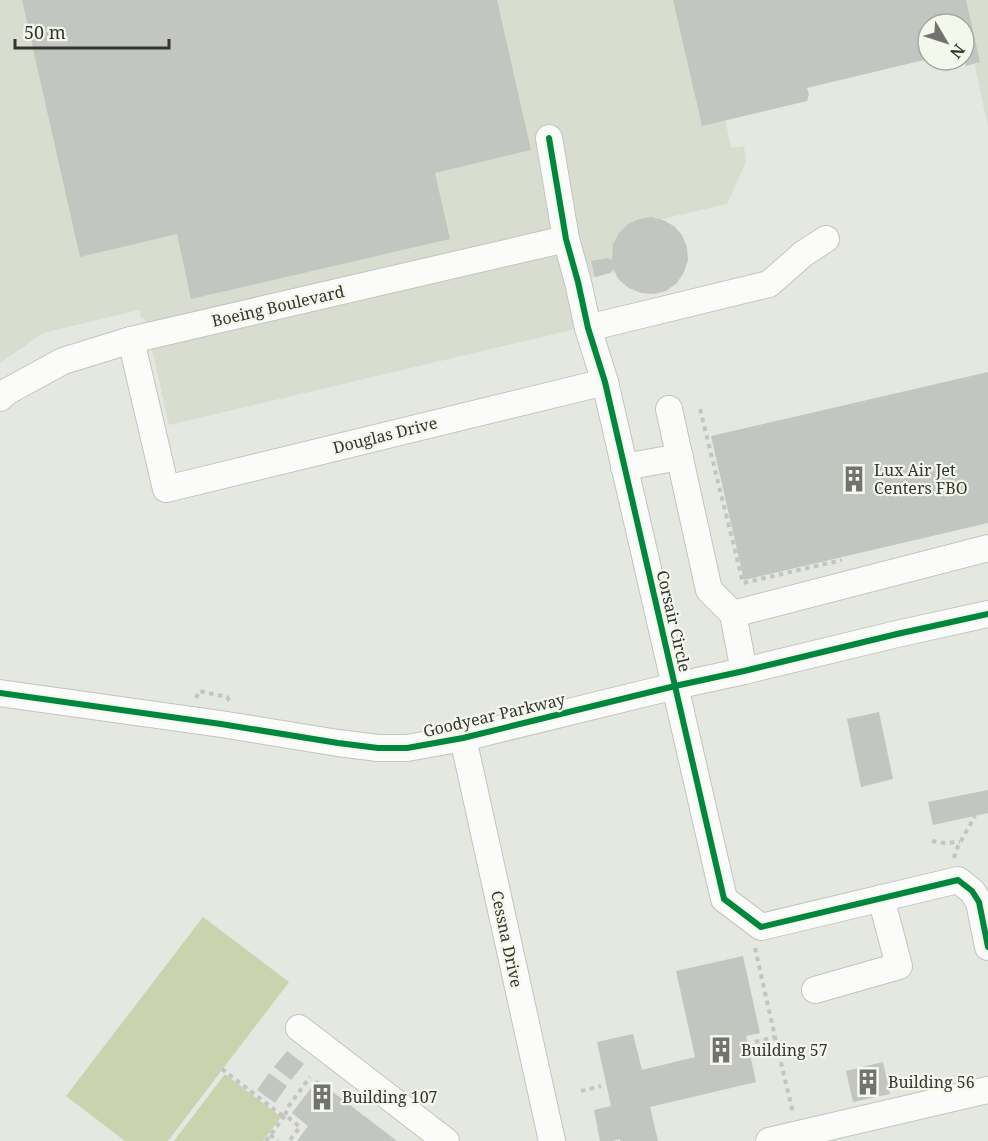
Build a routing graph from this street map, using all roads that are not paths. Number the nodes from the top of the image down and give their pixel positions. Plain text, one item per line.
1 (549, 138) dead end
2 (566, 239) junction
3 (826, 239) dead end
4 (588, 328) junction
5 (131, 340) junction
6 (605, 382) junction
7 (0, 398) edge
8 (669, 409) dead end
9 (680, 457) junction
10 (624, 467) junction
11 (988, 548) edge
12 (733, 614) junction
13 (988, 614) edge
14 (744, 671) junction
15 (675, 686) junction
16 (0, 693) edge
17 (463, 738) junction
18 (982, 897) edge
19 (881, 898) junction
20 (988, 947) edge
21 (815, 990) dead end
22 (299, 1028) dead end
23 (988, 1090) edge
24 (446, 1141) edge
25 (552, 1141) edge
26 (769, 1141) edge

1 - 2 street, Corsair Circle
2 - 4 street, Corsair Circle
2 - 5 street, Boeing Boulevard
3 - 4 street
4 - 6 street, Corsair Circle
5 - 6 street, Douglas Drive
5 - 7 street, Boeing Boulevard
6 - 10 street, Corsair Circle
8 - 9 street
9 - 10 street
9 - 12 street
10 - 15 street, Corsair Circle
11 - 12 street
12 - 14 street
13 - 14 street, Goodyear Parkway
14 - 15 street, Goodyear Parkway
15 - 17 street, Goodyear Parkway
15 - 19 street, Corsair Circle
16 - 17 street, Goodyear Parkway
17 - 25 street, Cessna Drive
18 - 19 street, Corsair Circle
18 - 20 street, Corsair Circle
19 - 21 street
22 - 24 street
23 - 26 street

